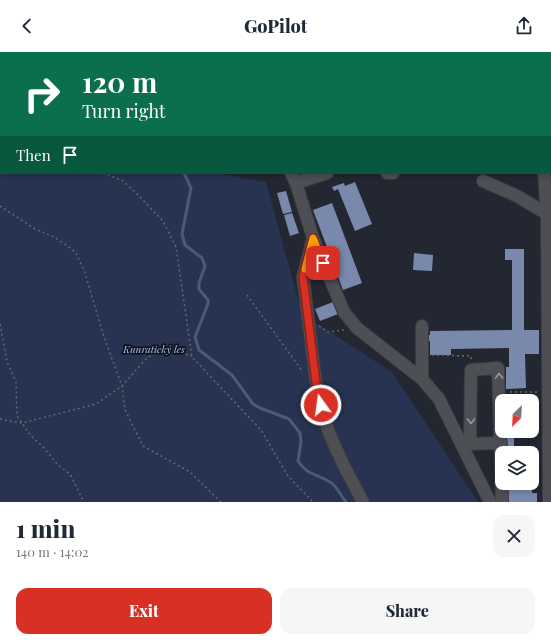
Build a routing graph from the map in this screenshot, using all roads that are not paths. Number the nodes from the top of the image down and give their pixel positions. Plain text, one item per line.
1 (320, 174) edge
2 (544, 174) edge
3 (293, 178) edge
4 (484, 181) dead end
5 (546, 214) junction
6 (313, 238) junction
7 (422, 326) dead end
8 (422, 379) junction
9 (501, 443) junction
10 (466, 444) junction
11 (363, 502) edge
12 (490, 502) edge
13 (502, 502) edge
14 (549, 502) edge

1 - 3 lane
2 - 5 lane
3 - 6 lane
4 - 5 lane
5 - 14 lane
6 - 8 lane
6 - 11 lane
7 - 8 lane
8 - 10 lane
9 - 10 lane
9 -> 10 lane
9 - 13 lane
10 - 12 lane

